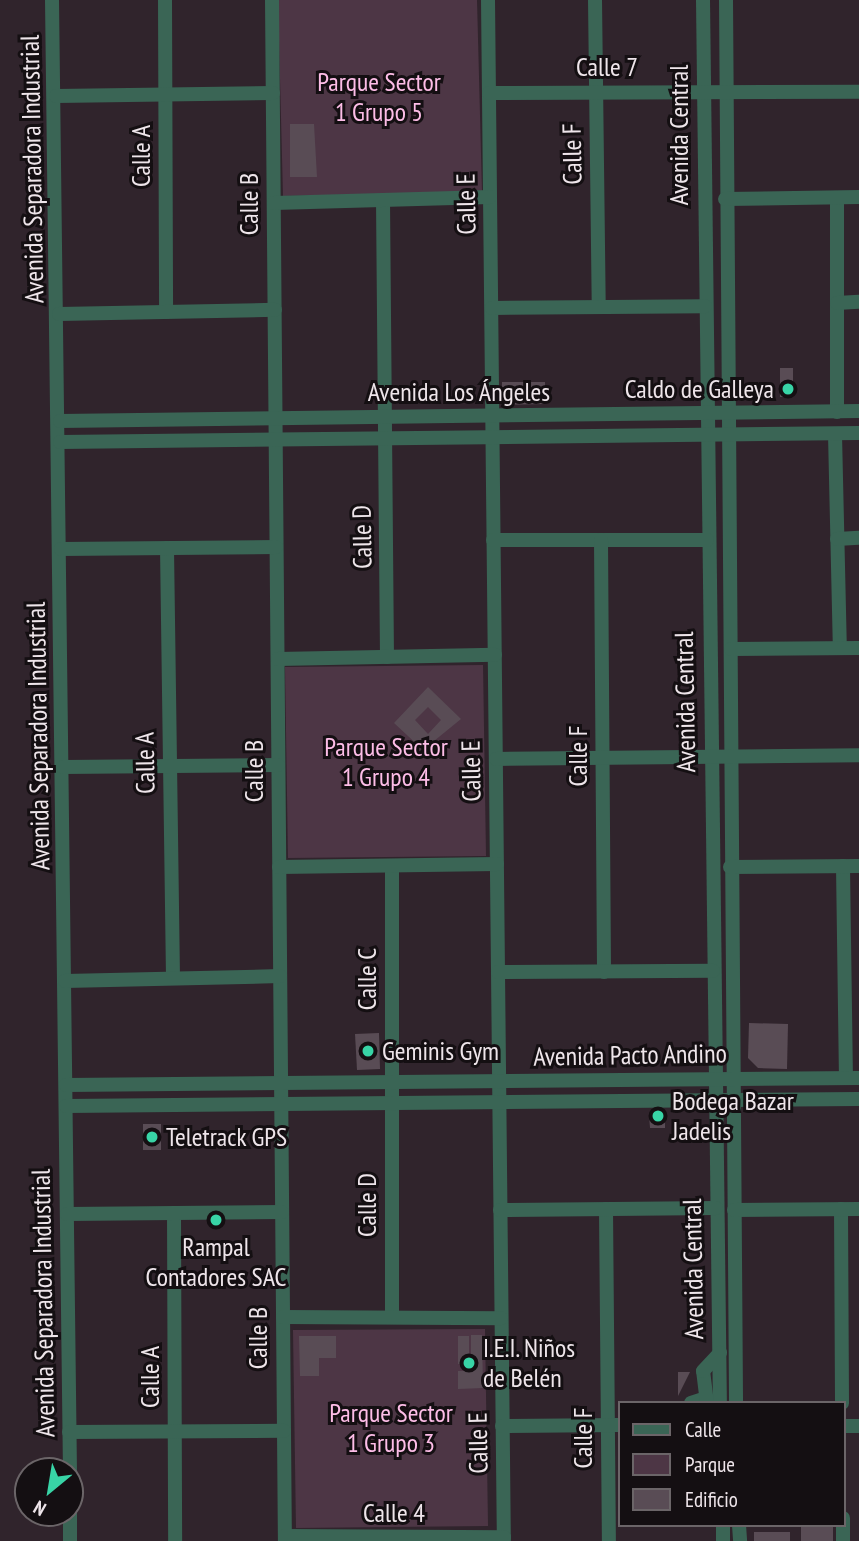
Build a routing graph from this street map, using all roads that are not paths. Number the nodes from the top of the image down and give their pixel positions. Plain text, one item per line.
1 (52, 0) edge
2 (165, 0) edge
3 (272, 0) edge
4 (488, 0) edge
5 (595, 0) edge
6 (703, 0) edge
7 (726, 0) edge
8 (703, 91) junction
9 (596, 92) junction
10 (725, 92) junction
11 (859, 92) edge
12 (273, 93) junction
13 (489, 93) junction
14 (166, 95) junction
15 (57, 96) junction
16 (491, 197) junction
17 (859, 197) edge
18 (837, 198) junction
19 (725, 199) junction
20 (383, 200) junction
21 (274, 203) junction
22 (859, 302) edge
23 (837, 303) junction
24 (705, 306) junction
25 (599, 307) junction
26 (492, 308) junction
27 (275, 310) junction
28 (166, 312) junction
29 (59, 314) junction
30 (859, 411) edge
31 (837, 412) junction
32 (705, 414) junction
33 (729, 414) junction
34 (384, 416) junction
35 (493, 416) junction
36 (276, 418) junction
37 (60, 421) junction
38 (835, 433) junction
39 (859, 433) edge
40 (706, 435) junction
41 (729, 435) junction
42 (492, 437) junction
43 (385, 438) junction
44 (276, 440) junction
45 (60, 442) junction
46 (859, 538) edge
47 (837, 539) junction
48 (494, 540) junction
49 (601, 540) junction
50 (707, 540) junction
51 (276, 547) junction
52 (167, 548) junction
53 (61, 549) junction
54 (840, 648) junction
55 (859, 648) edge
56 (732, 649) junction
57 (495, 655) junction
58 (387, 657) junction
59 (278, 659) junction
60 (859, 755) edge
61 (721, 758) junction
62 (603, 759) junction
63 (496, 760) junction
64 (278, 765) junction
65 (170, 766) junction
66 (63, 767) junction
67 (497, 864) junction
68 (392, 866) junction
69 (843, 866) junction
70 (859, 866) edge
71 (279, 867) junction
72 (730, 867) junction
73 (713, 971) junction
74 (498, 972) junction
75 (604, 972) junction
76 (852, 974) edge
77 (280, 976) junction
78 (173, 978) junction
79 (65, 981) junction
80 (853, 1078) edge
81 (713, 1079) junction
82 (733, 1079) junction
83 (499, 1081) junction
84 (281, 1083) junction
85 (66, 1085) junction
86 (391, 1093) junction
87 (733, 1099) junction
88 (859, 1099) edge
89 (714, 1100) junction
90 (499, 1103) junction
91 (66, 1106) junction
92 (281, 1106) junction
93 (716, 1208) junction
94 (606, 1209) junction
95 (841, 1209) junction
96 (859, 1209) edge
97 (500, 1210) junction
98 (734, 1210) junction
99 (174, 1213) junction
100 (282, 1213) junction
101 (67, 1214) junction
102 (283, 1317) junction
103 (392, 1317) junction
104 (501, 1318) junction
105 (719, 1353) junction
106 (700, 1401) edge
107 (720, 1401) edge
108 (736, 1401) edge
109 (842, 1401) edge
110 (613, 1425) edge
111 (502, 1426) junction
112 (69, 1432) junction
113 (175, 1432) junction
114 (284, 1432) junction
115 (69, 1457) edge
116 (285, 1539) edge
117 (394, 1539) edge
118 (504, 1539) edge
119 (175, 1541) edge
120 (609, 1541) edge

1 - 15 street, Avenida Separadora Industrial
2 - 14 street, Calle A
3 - 12 street, Calle B
4 - 13 street, Calle E
5 - 9 street, Calle F
6 - 8 street, Avenida Central
7 - 10 street, Avenida Central
8 - 9 street, Calle 7
8 - 10 street, Calle 7
8 - 24 street, Avenida Central
9 - 13 street, Calle 7
9 - 25 street, Calle F
10 - 11 street
10 - 19 street, Avenida Central
12 - 14 street
12 - 21 street, Calle B
13 - 16 street, Calle E
14 - 15 street
14 - 28 street, Calle A
15 - 29 street, Avenida Separadora Industrial
16 - 20 street
16 - 26 street, Calle E
17 - 18 street
18 - 19 street
18 - 23 street
19 - 33 street, Avenida Central
20 - 21 street
20 - 34 street
21 - 27 street, Calle B
22 - 23 street
23 - 31 street
24 - 25 street
24 - 32 street, Avenida Central
25 - 26 street
26 - 35 street, Calle E
27 - 28 street
27 - 36 street, Calle B
28 - 29 street
29 - 37 street, Avenida Separadora Industrial
30 - 31 street, Avenida Los Ángeles
31 - 33 street, Avenida Los Ángeles
32 - 33 street, Avenida Los Ángeles
32 - 35 street, Avenida Los Ángeles
32 - 40 street, Avenida Central
33 - 41 street, Avenida Central
34 - 35 street, Avenida Los Ángeles
34 - 36 street, Avenida Los Ángeles
34 - 43 street, Calle D
35 - 42 street, Calle E
36 - 37 street, Avenida Los Ángeles
36 - 44 street, Calle B
37 - 45 street, Avenida Separadora Industrial
38 - 39 street, Avenida Los Ángeles
38 - 41 street, Avenida Los Ángeles
38 - 47 street
40 - 41 street, Avenida Los Ángeles
40 - 42 street, Avenida Los Ángeles
40 - 50 street, Avenida Central
41 - 56 street, Avenida Central
42 - 43 street, Avenida Los Ángeles
42 - 48 street, Calle E
43 - 44 street, Avenida Los Ángeles
43 - 58 street, Calle D
44 - 45 street, Avenida Los Ángeles
44 - 51 street, Calle B
45 - 53 street, Avenida Separadora Industrial
46 - 47 street
47 - 54 street
48 - 49 street
48 - 57 street, Calle E
49 - 50 street
49 - 62 street, Calle F
50 - 61 street, Avenida Central
51 - 52 street
51 - 59 street, Calle B
52 - 53 street
52 - 65 street, Calle A
53 - 66 street, Avenida Separadora Industrial
54 - 55 street
54 - 56 street
56 - 61 street, Avenida Central
57 - 58 street
57 - 63 street, Calle E
58 - 59 street
59 - 64 street, Calle B
60 - 61 street
61 - 62 street
61 - 72 street, Avenida Central
61 - 73 street, Avenida Central
62 - 63 street
62 - 75 street, Calle F
63 - 67 street, Calle E
64 - 65 street
64 - 71 street, Calle B
65 - 66 street
65 - 78 street, Calle A
66 - 79 street, Avenida Separadora Industrial
67 - 68 street
67 - 74 street, Calle E
68 - 71 street
68 - 86 street, Calle C
69 - 70 street
69 - 72 street
69 - 76 street
71 - 77 street, Calle B
72 - 82 street, Avenida Central
73 - 75 street
73 - 81 street, Avenida Central
74 - 75 street
74 - 83 street, Calle E
76 - 80 street
77 - 78 street
77 - 84 street, Calle B
78 - 79 street
79 - 85 street, Avenida Separadora Industrial
80 - 82 street, Avenida Pacto Andino
81 - 82 street, Avenida Pacto Andino
81 - 83 street, Avenida Pacto Andino
81 - 89 street, Avenida Central
82 - 87 street, Avenida Central
83 - 86 street, Avenida Pacto Andino
83 - 90 street, Calle E
84 - 85 street, Avenida Pacto Andino
84 - 86 street, Avenida Pacto Andino
84 - 92 street, Calle B
85 - 91 street, Avenida Separadora Industrial
86 - 90 street, Avenida Pacto Andino
86 - 92 street, Avenida Pacto Andino
86 - 103 street, Calle D
87 - 88 street, Avenida Pacto Andino
87 - 89 street, Avenida Pacto Andino
87 - 98 street, Avenida Central
89 - 90 street, Avenida Pacto Andino
89 - 93 street, Avenida Central
90 - 97 street, Calle E
91 - 92 street, Avenida Pacto Andino
91 - 101 street, Avenida Separadora Industrial
92 - 100 street, Calle B
93 - 94 street
93 - 105 street, Avenida Central
94 - 97 street
94 - 110 street, Calle F
95 - 96 street
95 - 98 street
95 - 109 street
97 - 104 street, Calle E
98 - 108 street, Avenida Central
99 - 100 street
99 - 101 street
99 - 113 street, Calle A
100 - 102 street, Calle B
101 - 112 street, Avenida Separadora Industrial
102 - 103 street
102 - 114 street, Calle B
103 - 104 street
104 - 111 street, Calle E
105 - 106 street
105 - 107 street, Avenida Central
110 - 111 street
110 - 120 street, Calle F
111 - 118 street, Calle E
112 - 113 street
112 - 115 street, Avenida Separadora Industrial
113 - 114 street
113 - 119 street, Calle A
114 - 116 street, Calle B
116 - 117 street, Calle 4
117 - 118 street, Calle 4

